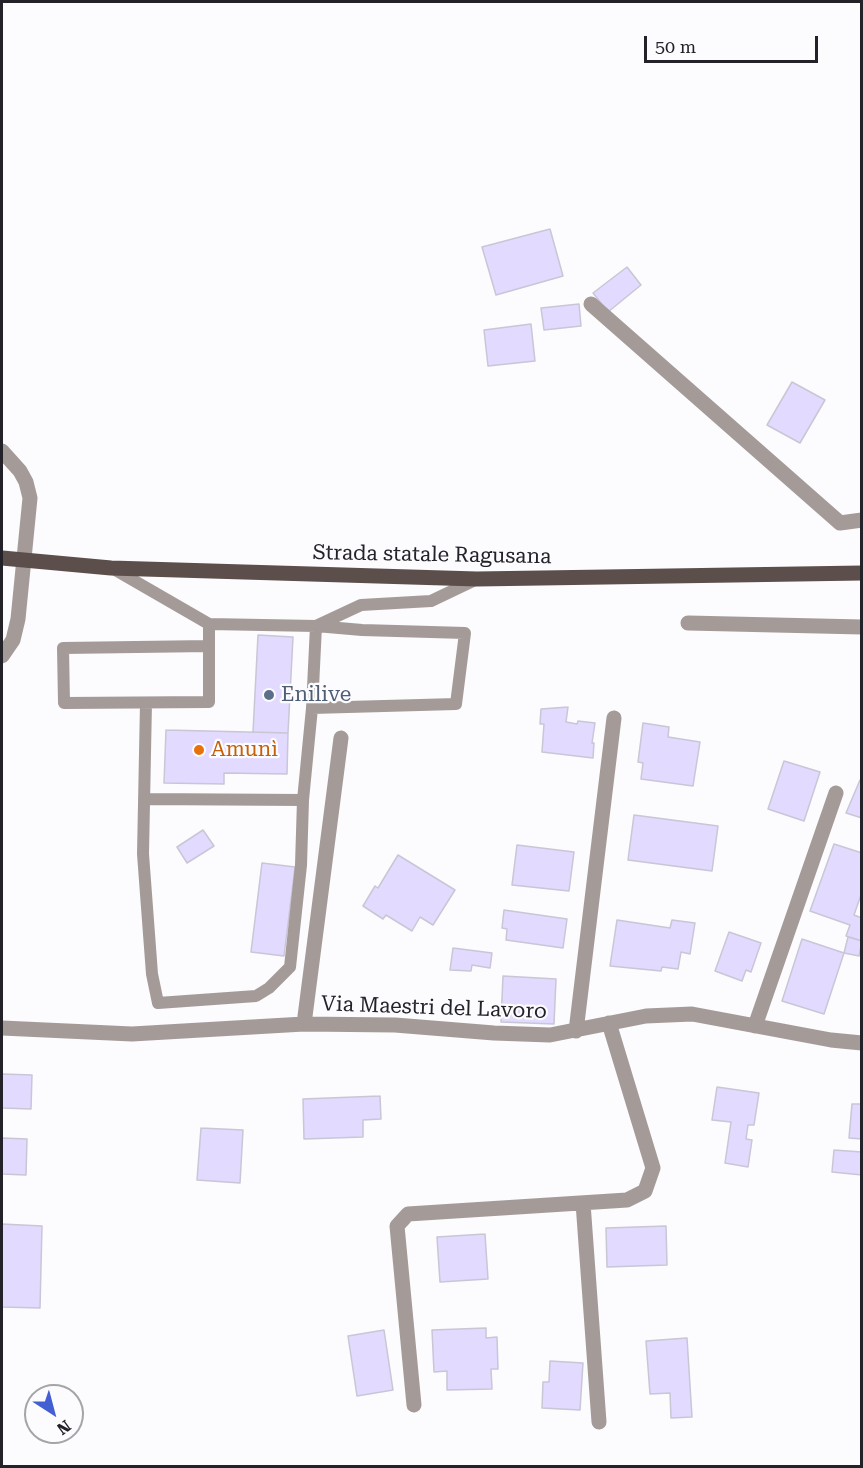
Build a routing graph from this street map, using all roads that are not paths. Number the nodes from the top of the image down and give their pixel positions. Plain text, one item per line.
1 (591, 304) dead end
2 (2, 451) edge
3 (861, 520) edge
4 (2, 558) edge
5 (111, 568) junction
6 (861, 573) edge
7 (477, 579) junction
8 (688, 623) dead end
9 (209, 624) junction
10 (316, 626) junction
11 (861, 627) edge
12 (209, 646) junction
13 (2, 656) edge
14 (146, 703) junction
15 (312, 708) junction
16 (614, 718) dead end
17 (341, 738) dead end
18 (836, 793) dead end
19 (144, 799) junction
20 (303, 800) junction
21 (609, 1023) junction
22 (304, 1024) junction
23 (755, 1026) junction
24 (2, 1028) edge
25 (576, 1031) junction
26 (861, 1042) edge
27 (583, 1203) junction
28 (414, 1405) dead end
29 (599, 1422) dead end

1 - 3 street
2 - 13 street
4 - 5 main road, Strada statale Ragusana
5 - 7 main road, Strada statale Ragusana
5 - 9 lane
6 - 7 main road, Strada statale Ragusana
7 - 10 lane
8 - 11 street
9 - 10 lane
9 - 12 lane
10 - 15 lane
10 - 15 lane
12 - 14 lane
12 - 14 lane
14 - 19 lane
15 - 20 lane
16 - 25 street
17 - 22 street
18 - 23 street
19 - 20 lane
19 - 20 lane
21 - 23 street, Via Maestri del Lavoro
21 - 25 street, Via Maestri del Lavoro
21 - 27 street
22 - 24 street, Via Maestri del Lavoro
22 - 25 street, Via Maestri del Lavoro
23 - 26 street, Via Maestri del Lavoro
27 - 28 street
27 - 29 street

